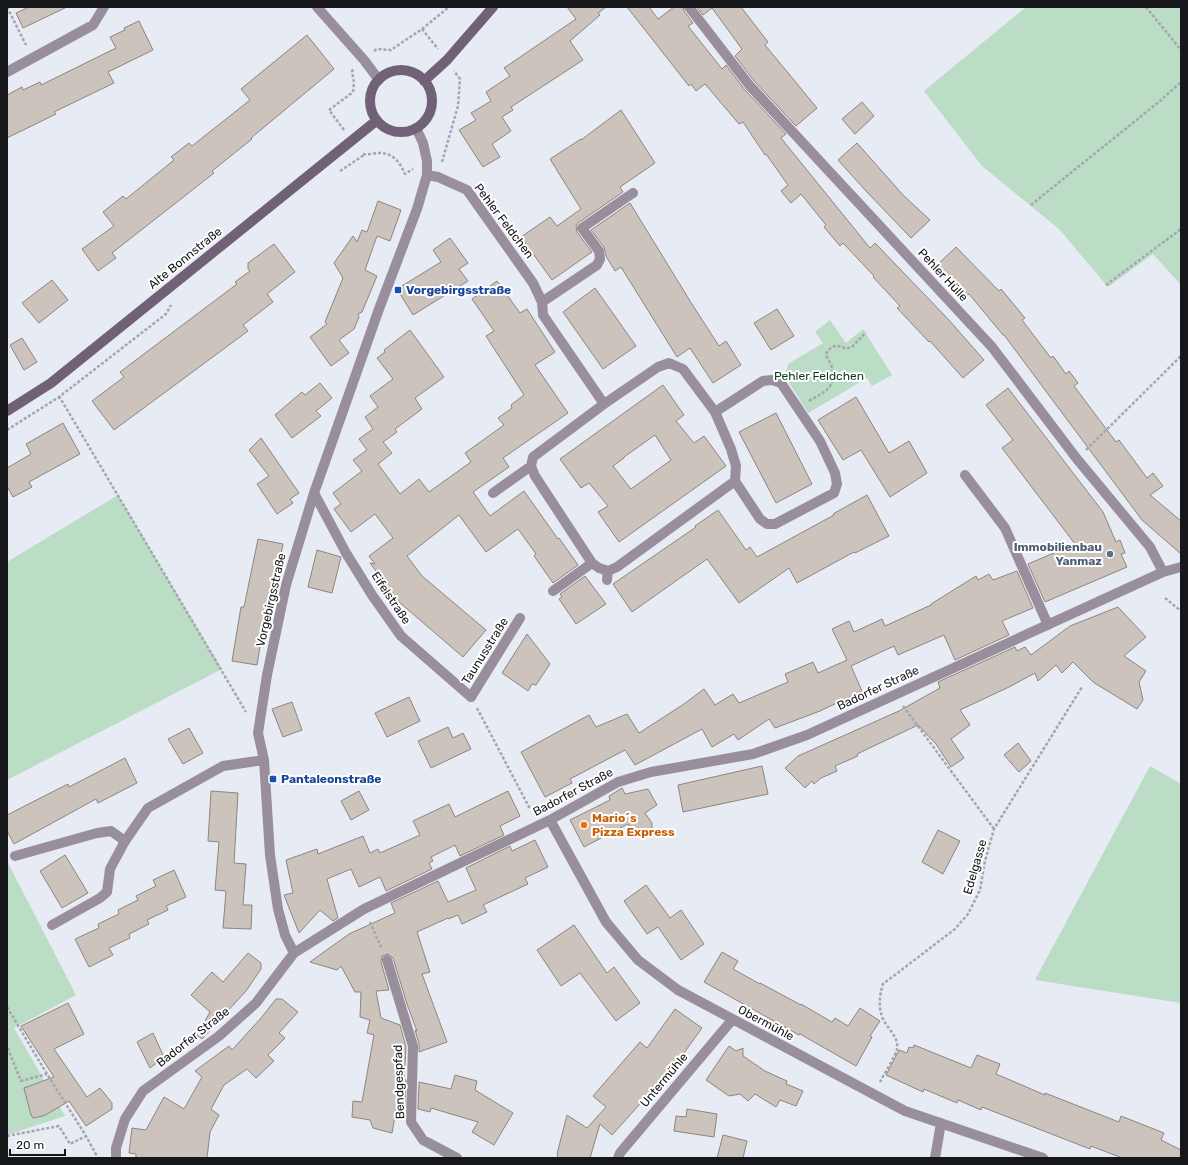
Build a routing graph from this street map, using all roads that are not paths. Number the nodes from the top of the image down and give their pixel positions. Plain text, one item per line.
1 (104, 7) edge
2 (317, 7) edge
3 (492, 7) edge
4 (689, 7) edge
5 (7, 72) edge
6 (379, 80) junction
7 (424, 81) junction
8 (376, 121) junction
9 (416, 128) junction
10 (427, 174) junction
11 (632, 193) dead end
12 (542, 302) junction
13 (604, 404) junction
14 (7, 412) edge
15 (714, 412) junction
16 (531, 466) junction
17 (964, 475) dead end
18 (735, 481) junction
19 (314, 493) junction
20 (494, 493) dead end
21 (592, 563) junction
22 (1181, 567) edge
23 (1164, 572) junction
24 (553, 590) dead end
25 (520, 618) dead end
26 (1048, 625) junction
27 (471, 697) joint
28 (264, 760) junction
29 (550, 820) junction
30 (125, 841) junction
31 (15, 856) dead end
32 (52, 925) dead end
33 (294, 953) junction
34 (387, 960) road end
35 (732, 1020) junction
36 (941, 1123) junction
37 (116, 1158) edge
38 (457, 1158) edge
39 (618, 1158) edge
40 (935, 1158) edge
41 (1043, 1158) edge

1 - 5 street
2 - 6 street
3 - 7 main road
4 - 23 street, Pehler Hülle
6 - 7 main road
6 - 8 main road
7 - 9 main road
8 - 9 main road
8 - 14 main road, Alte Bonnstraße
9 - 10 street, Vorgebirgsstraße
10 - 12 street, Pehler Feldchen
10 - 19 street, Vorgebirgsstraße
11 - 12 street
12 - 13 street, Pehler Feldchen
13 - 15 street
13 - 16 street
15 - 18 street
15 - 18 street
16 - 20 street
16 - 21 street
17 - 26 street
18 - 21 street
19 - 27 street, Eifelstraße
19 - 28 street, Vorgebirgsstraße
21 - 24 street
22 - 23 street, Badorfer Straße
23 - 26 street, Badorfer Straße
25 - 27 street, Taunusstraße
26 - 29 street, Badorfer Straße
28 - 30 street
28 - 33 street, Vorgebirgsstraße
29 - 33 street, Badorfer Straße
29 - 35 street, Obermühle
30 - 31 street
30 - 32 street
33 - 37 street, Badorfer Straße
34 - 38 street, Bendgespfad
35 - 36 street, Obermühle
35 - 39 street, Untermühle
36 - 40 street
36 - 41 street, Obermühle

